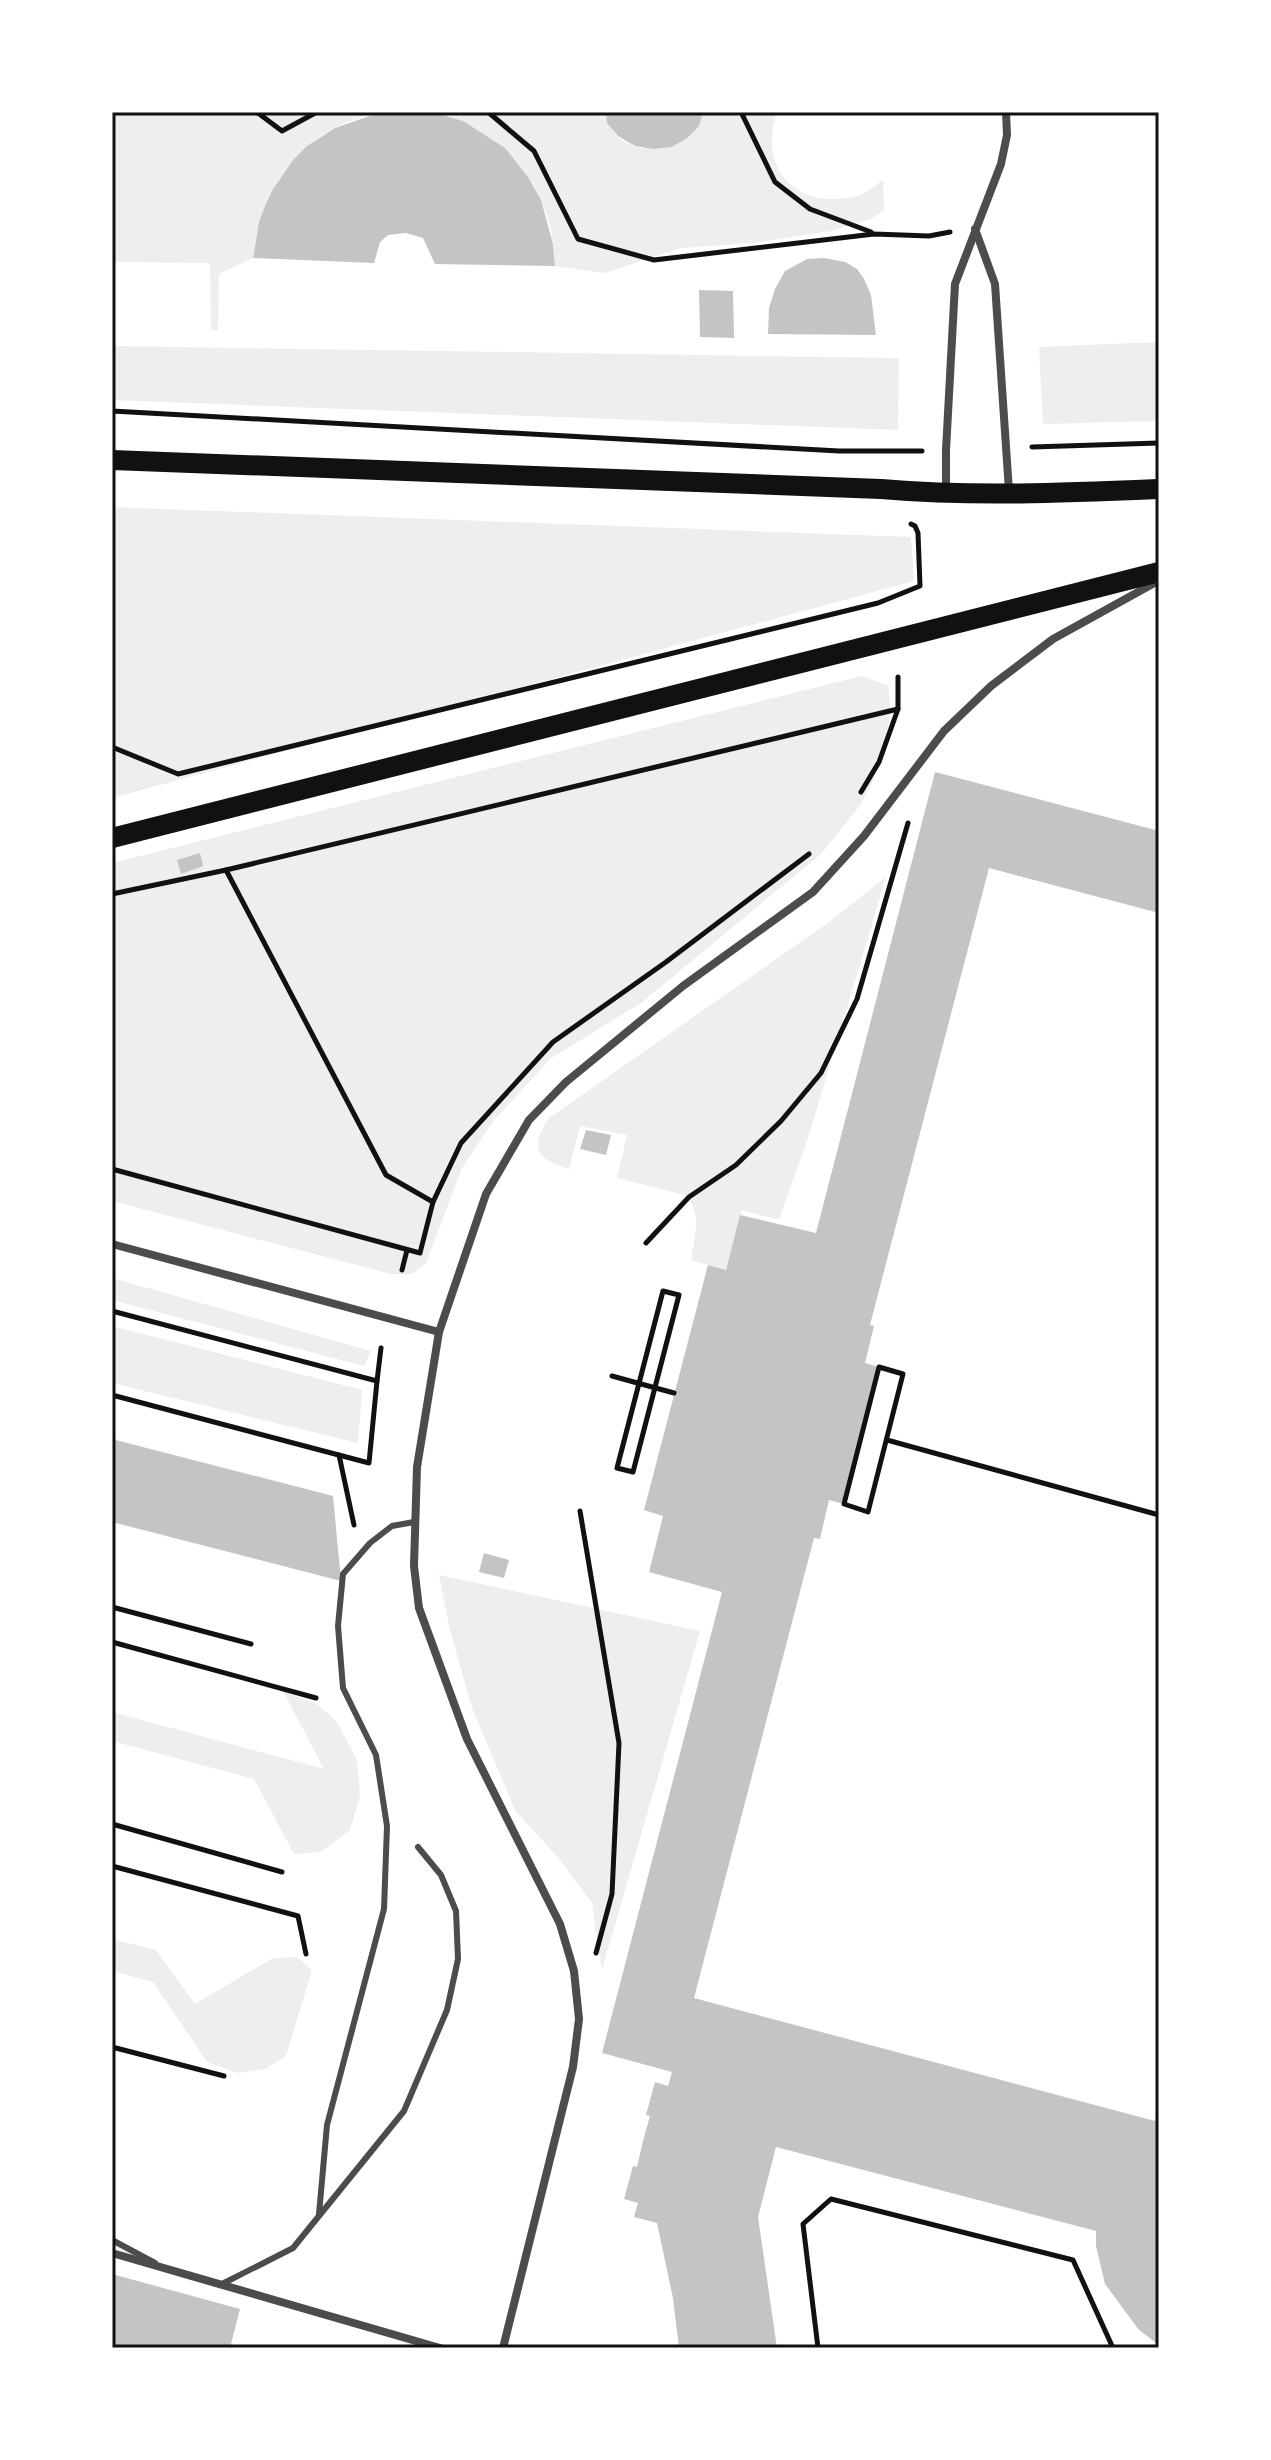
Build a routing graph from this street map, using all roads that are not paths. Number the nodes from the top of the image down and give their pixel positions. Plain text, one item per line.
1 (1006, 112) edge
2 (975, 228) junction
3 (112, 460) edge
4 (1159, 489) edge
5 (946, 494) junction
6 (1009, 495) junction
7 (1159, 572) edge
8 (1159, 580) edge
9 (112, 838) edge
10 (112, 1244) edge
11 (439, 1332) junction
12 (414, 1522) junction
13 (418, 1847) dead end
14 (319, 2214) junction
15 (112, 2240) edge
16 (112, 2253) edge
17 (164, 2268) junction
18 (220, 2285) junction
19 (440, 2348) edge
20 (503, 2348) edge

1 - 2 street
2 - 5 street
2 - 6 street
3 - 5 main road
4 - 6 main road
5 - 6 main road
7 - 9 main road
8 - 11 street
10 - 11 street
11 - 12 street
12 - 14 lane
12 - 20 street
13 - 14 lane
14 - 18 lane
15 - 17 lane
16 - 17 street
17 - 18 street
18 - 19 street

